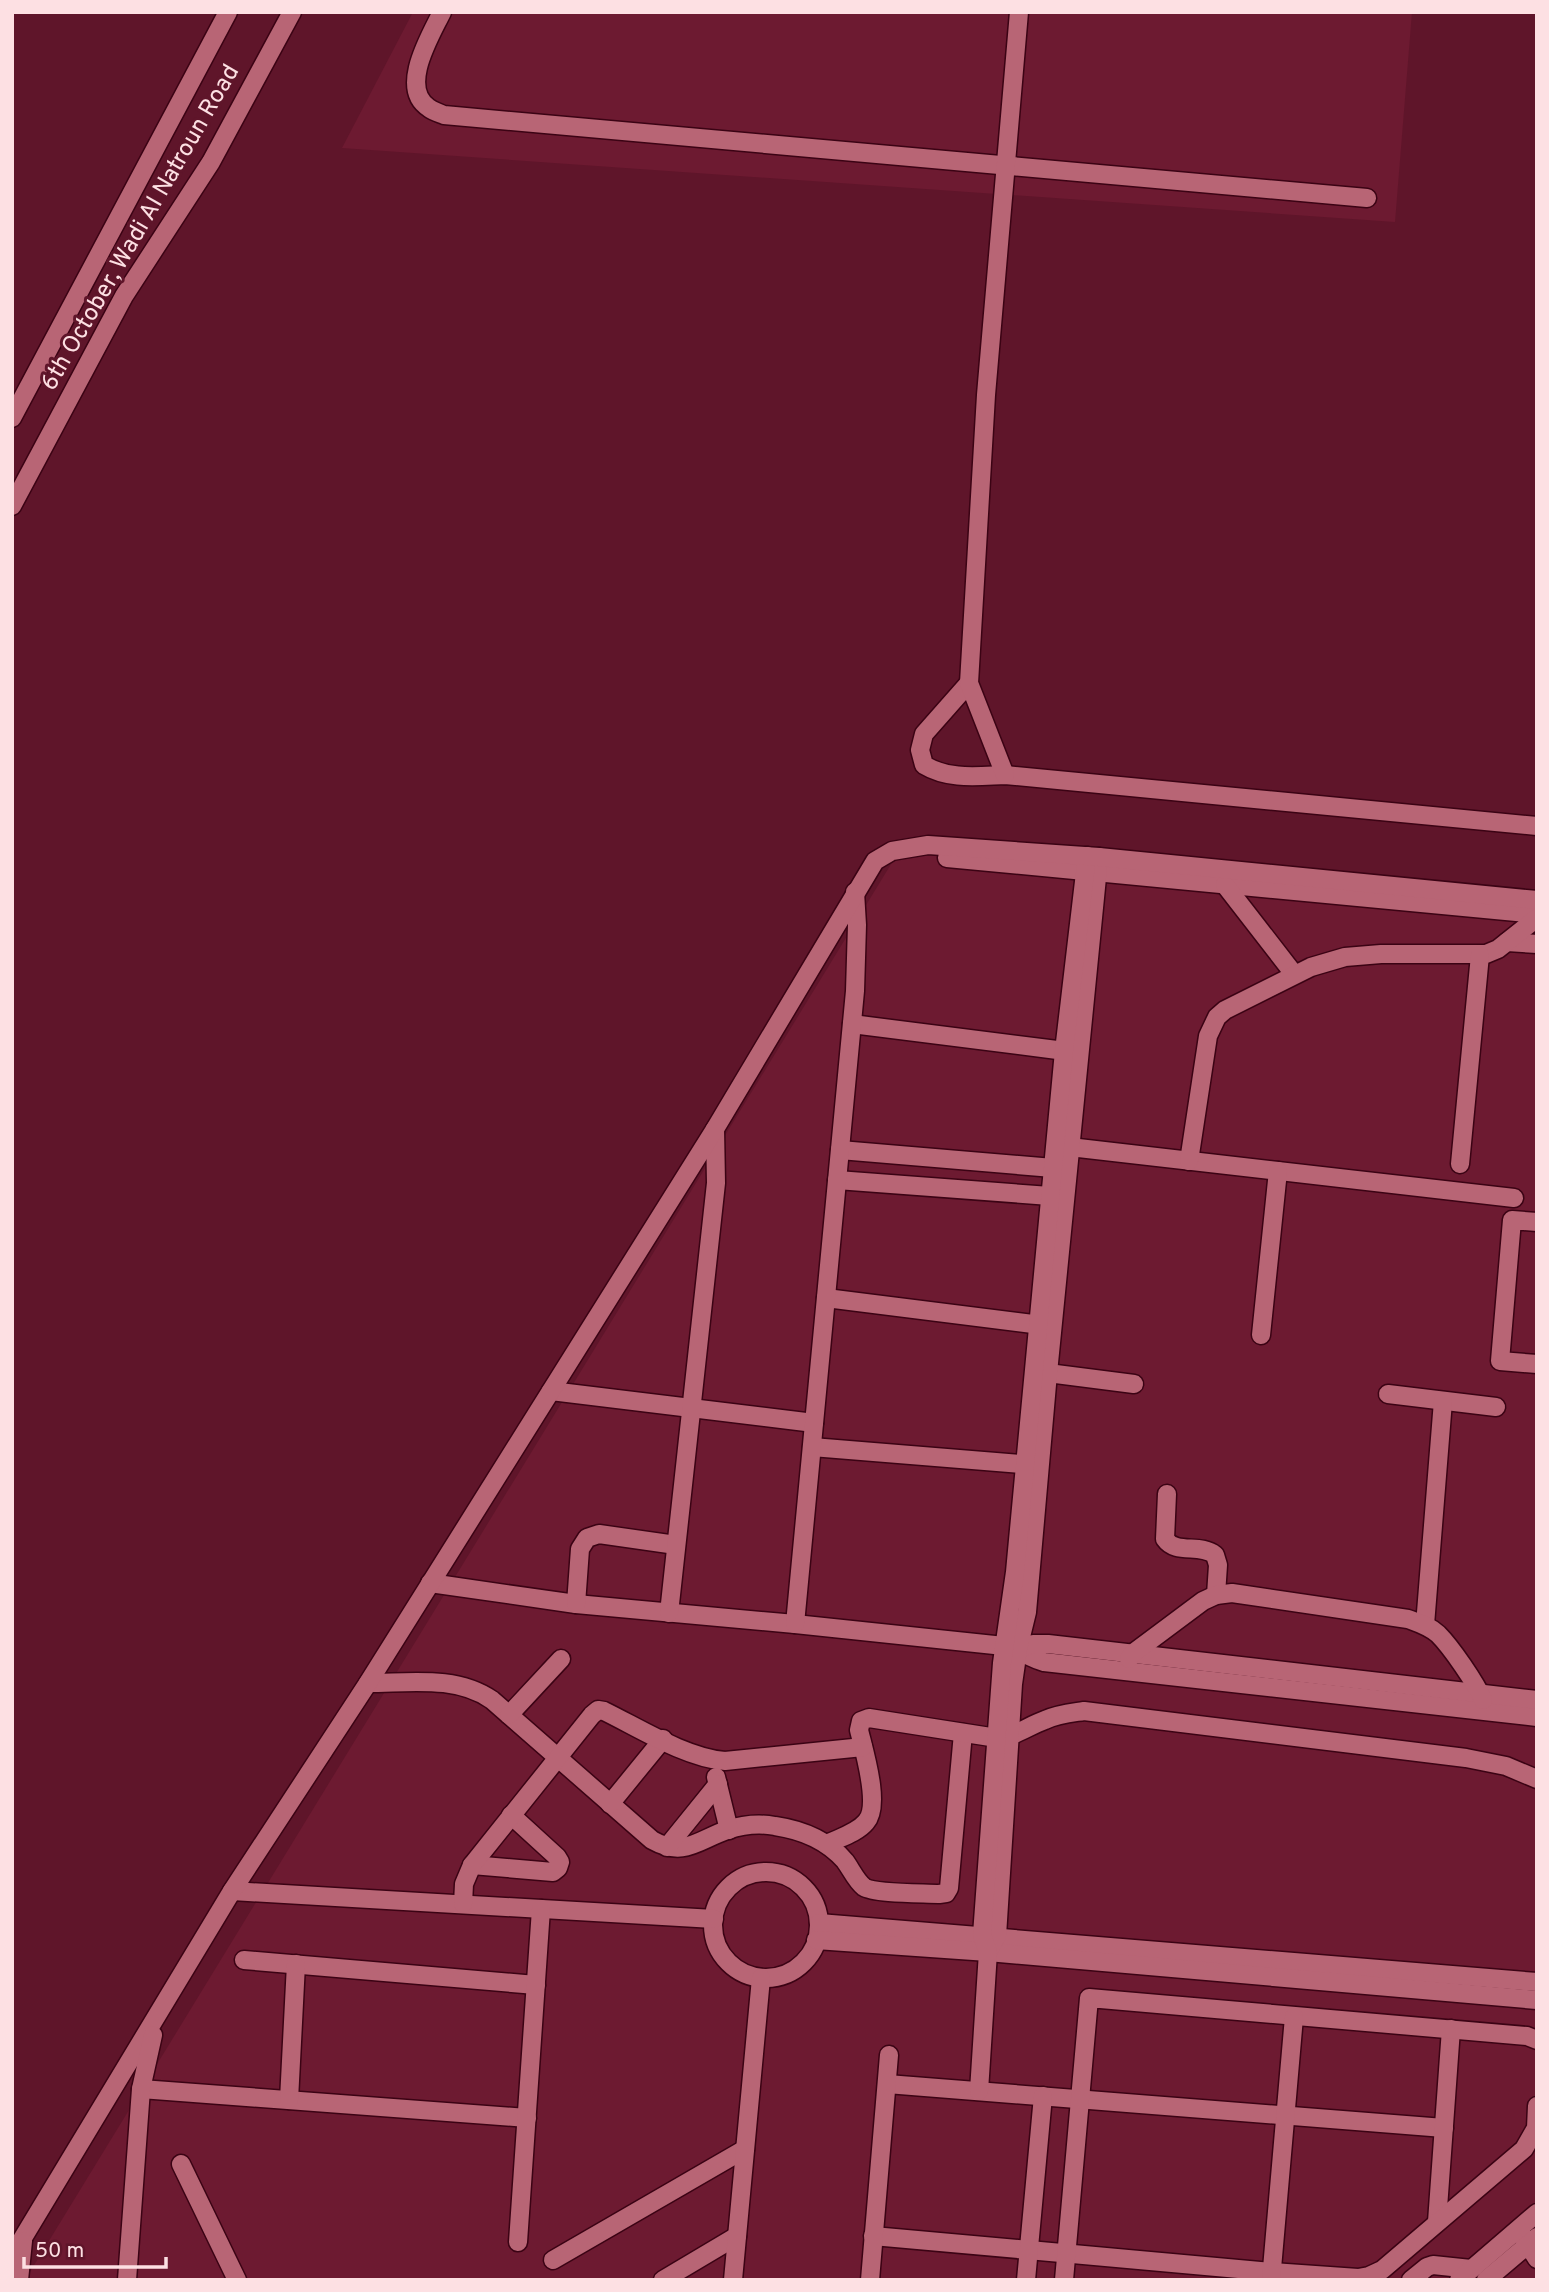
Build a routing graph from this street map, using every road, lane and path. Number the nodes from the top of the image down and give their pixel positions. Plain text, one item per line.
1 (228, 12) edge
2 (292, 12) edge
3 (442, 12) edge
4 (1019, 12) edge
5 (1006, 166) junction
6 (1367, 198) dead end
7 (12, 418) edge
8 (12, 506) edge
9 (969, 683) junction
10 (1004, 775) junction
11 (1537, 826) edge
12 (1092, 863) junction
13 (1224, 885) junction
14 (855, 892) junction
15 (1537, 900) edge
16 (1537, 916) edge
17 (1507, 942) junction
18 (1537, 944) edge
19 (1480, 955) junction
20 (1294, 974) junction
21 (852, 1024) junction
22 (1072, 1052) junction
23 (715, 1129) junction
24 (1063, 1146) junction
25 (840, 1150) junction
26 (1189, 1161) junction
27 (1460, 1164) dead end
28 (1060, 1168) junction
29 (1278, 1171) junction
30 (837, 1180) junction
31 (1050, 1196) junction
32 (1514, 1198) dead end
33 (1537, 1222) edge
34 (826, 1297) junction
35 (1045, 1325) junction
36 (1261, 1335) dead end
37 (1537, 1364) edge
38 (1048, 1373) junction
39 (1134, 1384) dead end
40 (551, 1391) junction
41 (1388, 1394) dead end
42 (1443, 1401) junction
43 (1496, 1407) dead end
44 (691, 1409) junction
45 (814, 1423) junction
46 (812, 1447) junction
47 (1032, 1464) junction
48 (1167, 1494) dead end
49 (676, 1545) junction
50 (430, 1583) junction
51 (1216, 1595) junction
52 (576, 1604) junction
53 (669, 1613) junction
54 (795, 1624) junction
55 (1425, 1625) junction
56 (1011, 1648) junction
57 (1132, 1654) junction
58 (561, 1659) dead end
59 (1122, 1671) junction
60 (368, 1683) junction
61 (1481, 1694) junction
62 (1537, 1700) edge
63 (1489, 1712) junction
64 (509, 1715) junction
65 (1537, 1717) edge
66 (962, 1733) junction
67 (1003, 1738) junction
68 (663, 1739) junction
69 (863, 1747) junction
70 (558, 1758) junction
71 (712, 1760) junction
72 (1537, 1779) edge
73 (718, 1784) junction
74 (610, 1804) junction
75 (511, 1815) junction
76 (729, 1830) junction
77 (827, 1844) junction
78 (667, 1847) junction
79 (472, 1865) junction
80 (232, 1891) junction
81 (463, 1904) junction
82 (541, 1909) junction
83 (713, 1919) junction
84 (817, 1931) junction
85 (989, 1935) junction
86 (988, 1952) junction
87 (244, 1960) dead end
88 (296, 1964) junction
89 (761, 1978) junction
90 (1537, 1982) edge
91 (536, 1985) junction
92 (1537, 2000) edge
93 (162, 2008) junction
94 (1294, 2017) junction
95 (1451, 2029) junction
96 (1537, 2040) edge
97 (889, 2055) dead end
98 (887, 2084) junction
99 (141, 2089) junction
100 (979, 2091) junction
101 (1043, 2096) junction
102 (1080, 2099) junction
103 (289, 2100) junction
104 (1537, 2106) edge
105 (1286, 2116) junction
106 (527, 2118) junction
107 (1444, 2128) junction
108 (745, 2149) junction
109 (181, 2164) dead end
110 (1537, 2213) edge
111 (1437, 2222) junction
112 (737, 2236) junction
113 (873, 2236) junction
114 (23, 2239) junction
115 (518, 2242) dead end
116 (1530, 2242) edge
117 (1029, 2250) junction
118 (1066, 2253) junction
119 (12, 2256) edge
120 (553, 2260) dead end
121 (1271, 2276) edge
122 (1472, 2276) edge
123 (19, 2280) edge
124 (127, 2280) edge
125 (237, 2280) edge
126 (663, 2280) edge
127 (733, 2280) edge
128 (870, 2280) edge
129 (1026, 2280) edge
130 (1064, 2280) edge
131 (1411, 2280) edge

1 - 7 street, 6th October, Wadi Al Natroun Road
2 - 8 street, 6th October, Wadi Al Natroun Road
3 - 5 street
4 - 5 street
5 - 6 street
5 - 9 street
9 - 10 street
9 - 10 street
10 - 11 street
12 - 13 street
12 - 14 street
12 - 15 street
12 - 22 street
13 - 16 street
13 - 20 street
14 - 21 street
14 - 23 street
16 - 17 street
17 - 18 street
17 - 19 street
19 - 20 street
19 - 27 street
20 - 26 street
21 - 22 street
21 - 25 street
22 - 24 street
23 - 40 street
23 - 44 street
24 - 26 street
24 - 28 street
25 - 28 street
25 - 30 street
26 - 29 street
28 - 31 street
28 - 35 street
29 - 32 street
29 - 36 street
30 - 31 street
30 - 34 street
31 - 35 street
33 - 37 street
34 - 35 street
34 - 45 street
35 - 38 street
35 - 47 street
38 - 39 street
38 - 47 street
40 - 44 street
40 - 50 street
41 - 42 street
42 - 43 street
42 - 55 street
44 - 45 street
44 - 49 street
45 - 46 street
46 - 47 street
46 - 54 street
47 - 56 street
48 - 51 street
49 - 52 street
49 - 53 street
50 - 52 street
50 - 60 street
51 - 55 street
51 - 57 street
52 - 53 street
53 - 54 street
54 - 56 street
55 - 61 street
56 - 57 street
56 - 59 street
56 - 67 street
57 - 59 street
57 - 61 street
58 - 64 street
59 - 63 street
60 - 64 street
60 - 80 street
61 - 62 street
61 - 63 street
63 - 65 street
64 - 70 street
66 - 67 street
66 - 69 street
66 - 77 street
67 - 72 street
67 - 85 street
68 - 70 street
68 - 71 street
68 - 74 street
69 - 71 street
69 - 77 street
70 - 74 street
70 - 75 street
71 - 73 street
73 - 76 street
73 - 78 street
74 - 78 street
75 - 79 street
75 - 79 street
76 - 77 street
76 - 78 street
79 - 81 street
80 - 81 street
80 - 93 street
81 - 82 street
82 - 83 street
82 - 91 street
83 - 84 street
83 - 89 street
84 - 85 street
84 - 86 street
84 - 89 street
85 - 86 street
85 - 90 street
86 - 92 street
86 - 100 street
87 - 88 street
88 - 91 street
88 - 103 street
89 - 108 street
91 - 106 street
93 - 99 street
93 - 114 street
94 - 95 street
94 - 102 street
94 - 105 street
95 - 96 street
95 - 107 street
97 - 98 street
98 - 100 street
98 - 113 street
99 - 103 street
99 - 124 street
100 - 101 street
101 - 102 street
101 - 117 street
102 - 105 street
102 - 118 street
103 - 106 street
104 - 111 street
105 - 107 street
105 - 121 street
106 - 115 street
107 - 111 street
108 - 112 street
108 - 120 street
109 - 125 street
110 - 116 street
111 - 121 street
112 - 126 street
112 - 127 street
113 - 117 street
113 - 128 street
114 - 119 street
114 - 123 street
116 - 122 street
117 - 118 street
117 - 129 street
118 - 121 street
118 - 130 street
122 - 131 street

